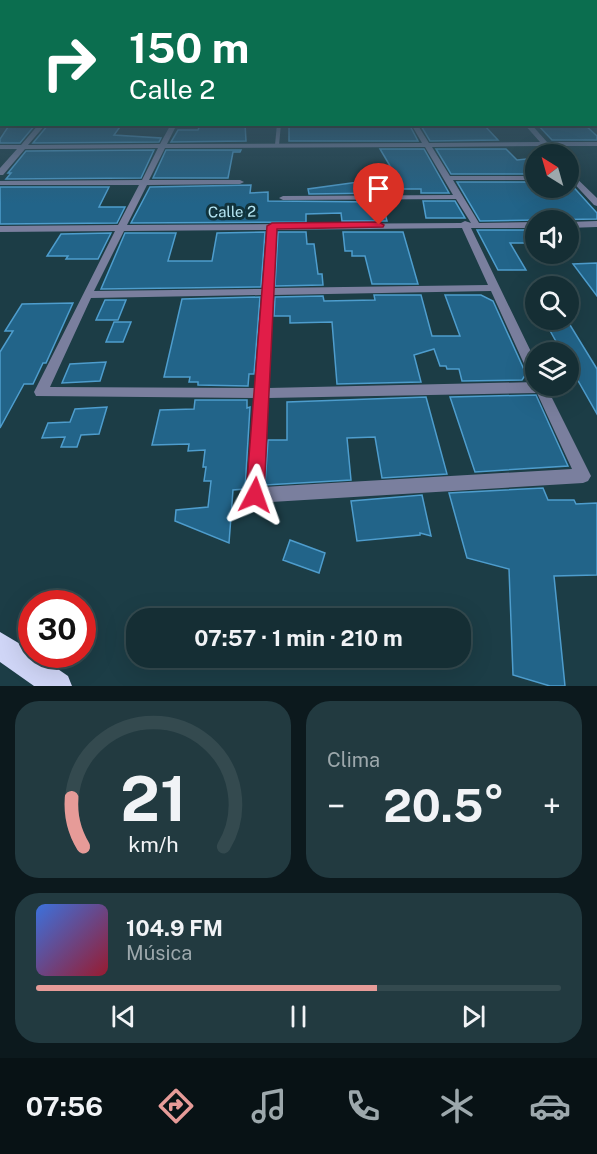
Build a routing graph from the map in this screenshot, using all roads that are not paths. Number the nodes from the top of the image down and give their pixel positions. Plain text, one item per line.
1 (30, 140) edge
2 (166, 140) edge
3 (277, 140) edge
4 (423, 140) edge
5 (425, 144) junction
6 (579, 144) edge
7 (597, 144) edge
8 (277, 145) junction
9 (525, 145) edge
10 (163, 146) junction
11 (0, 147) edge
12 (24, 147) junction
13 (0, 173) edge
14 (447, 178) junction
15 (525, 178) edge
16 (240, 182) dead end
17 (0, 183) edge
18 (145, 183) junction
19 (579, 185) edge
20 (458, 197) junction
21 (283, 198) dead end
22 (597, 203) edge
23 (465, 224) junction
24 (597, 224) edge
25 (525, 225) edge
26 (579, 225) edge
27 (272, 226) junction
28 (477, 226) junction
29 (0, 229) edge
30 (123, 229) junction
31 (495, 288) junction
32 (268, 294) junction
33 (87, 295) junction
34 (525, 353) edge
35 (525, 384) edge
36 (262, 393) junction
37 (545, 396) edge
38 (0, 646) edge
39 (58, 686) edge

1 - 12 street
2 - 10 street
3 - 8 lane
4 - 5 street
5 - 8 street
5 - 9 street
5 - 14 street
6 - 7 street
8 - 10 street
10 - 12 street
10 - 18 street
11 - 12 street
12 - 13 street
14 - 15 street
14 - 20 street
16 - 18 street
17 - 18 street
18 - 30 street
19 - 22 street
20 - 21 street
20 - 28 street
23 - 27 street, Calle 2
23 - 28 street, Calle 2
23 - 31 street
24 - 26 street
25 - 28 street, Calle 2
27 - 30 street, Calle 2
27 - 32 street
29 - 30 street, Calle 2
30 - 33 street
31 - 32 street
31 - 34 street
32 - 33 street
32 - 36 street
33 - 36 street
35 - 36 street
36 - 37 street
38 - 39 highway

